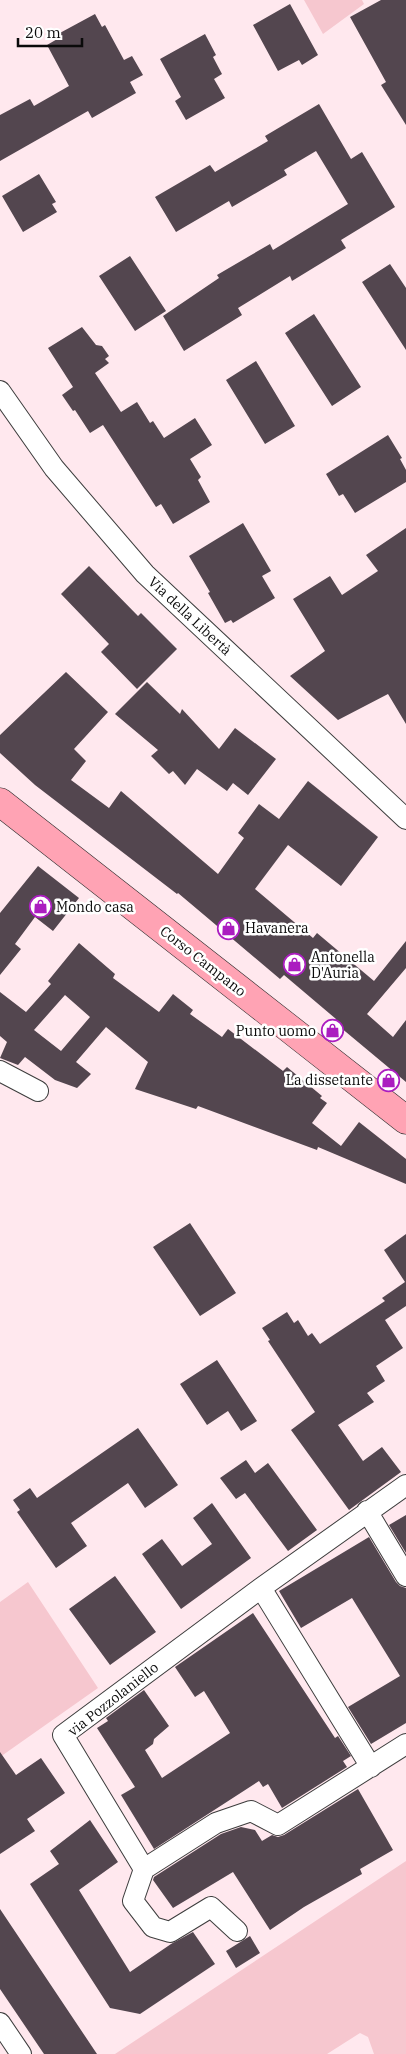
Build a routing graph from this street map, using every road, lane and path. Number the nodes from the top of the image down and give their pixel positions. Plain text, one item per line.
1 (0, 391) edge
2 (0, 802) edge
3 (406, 820) edge
4 (0, 1071) edge
5 (38, 1091) dead end
6 (406, 1120) edge
7 (406, 1485) edge
8 (367, 1511) junction
9 (406, 1576) edge
10 (261, 1588) junction
11 (406, 1744) edge
12 (371, 1767) junction
13 (144, 1869) junction
14 (237, 1931) dead end
15 (0, 2023) edge
16 (21, 2054) edge

1 - 3 street, Via della Libertà
2 - 6 main road, Corso Campano
4 - 5 street
7 - 8 street, via Pozzolaniello
8 - 9 street
8 - 10 street, via Pozzolaniello
10 - 12 street
10 - 13 street, via Pozzolaniello
11 - 12 street
12 - 13 street
13 - 14 street
15 - 16 street

